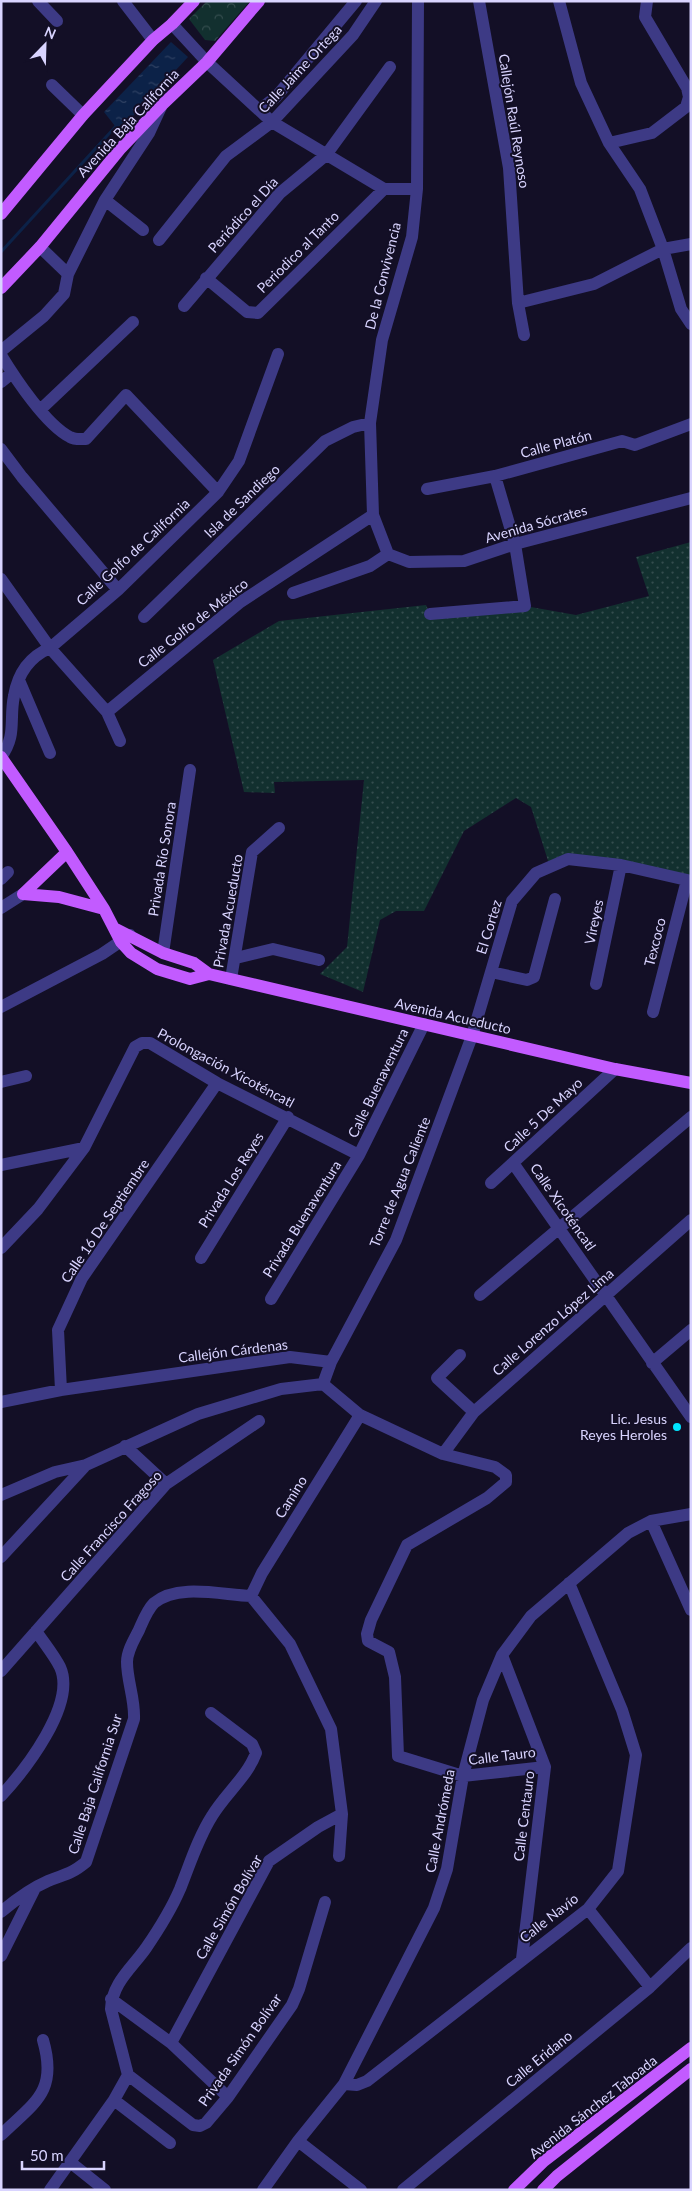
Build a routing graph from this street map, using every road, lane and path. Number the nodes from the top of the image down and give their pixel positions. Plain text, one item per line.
1 (38, 1) edge
2 (123, 1) edge
3 (194, 1) edge
4 (259, 1) edge
5 (356, 1) edge
6 (376, 1) edge
7 (418, 1) edge
8 (479, 1) edge
9 (559, 1) edge
10 (647, 1) edge
11 (58, 21) dead end
12 (172, 24) junction
13 (153, 40) junction
14 (207, 62) junction
15 (390, 68) dead end
16 (52, 85) dead end
17 (162, 105) junction
18 (259, 110) junction
19 (82, 115) junction
20 (272, 122) junction
21 (608, 143) junction
22 (326, 155) junction
23 (384, 189) junction
24 (417, 189) junction
25 (104, 200) junction
26 (1, 214) edge
27 (143, 230) dead end
28 (159, 240) dead end
29 (691, 244) edge
30 (40, 247) junction
31 (662, 249) junction
32 (68, 274) junction
33 (206, 278) junction
34 (1, 288) edge
35 (518, 303) junction
36 (184, 306) dead end
37 (133, 322) dead end
38 (691, 324) edge
39 (524, 336) dead end
40 (1, 353) edge
41 (278, 354) dead end
42 (12, 373) junction
43 (1, 382) edge
44 (40, 410) junction
45 (370, 423) junction
46 (691, 424) edge
47 (1, 449) edge
48 (495, 476) junction
49 (427, 489) dead end
50 (218, 492) junction
51 (691, 498) edge
52 (373, 515) junction
53 (515, 544) junction
54 (388, 554) junction
55 (1, 579) edge
56 (118, 590) junction
57 (294, 593) dead end
58 (430, 614) dead end
59 (144, 617) dead end
60 (50, 648) junction
61 (19, 680) junction
62 (107, 712) junction
63 (120, 741) dead end
64 (50, 753) dead end
65 (1, 757) edge
66 (190, 770) dead end
67 (279, 828) dead end
68 (67, 852) junction
69 (621, 865) junction
70 (689, 881) edge
71 (23, 894) junction
72 (555, 899) dead end
73 (1, 908) edge
74 (104, 909) junction
75 (125, 938) junction
76 (163, 953) junction
77 (236, 958) junction
78 (319, 960) dead end
79 (491, 972) junction
80 (209, 974) junction
81 (231, 979) junction
82 (596, 984) dead end
83 (1, 1007) edge
84 (652, 1012) dead end
85 (424, 1024) junction
86 (472, 1036) junction
87 (615, 1069) junction
88 (26, 1076) dead end
89 (1, 1082) edge
90 (217, 1082) junction
91 (691, 1083) edge
92 (288, 1117) junction
93 (691, 1117) edge
94 (84, 1148) junction
95 (359, 1155) junction
96 (513, 1163) junction
97 (1, 1165) edge
98 (491, 1183) dead end
99 (691, 1220) edge
100 (560, 1228) junction
101 (1, 1248) edge
102 (201, 1258) dead end
103 (607, 1295) junction
104 (480, 1296) dead end
105 (271, 1298) dead end
106 (691, 1330) edge
107 (460, 1355) dead end
108 (331, 1362) junction
109 (652, 1363) junction
110 (323, 1384) junction
111 (61, 1390) junction
112 (1, 1402) edge
113 (474, 1412) junction
114 (360, 1415) junction
115 (691, 1417) edge
116 (259, 1421) dead end
117 (125, 1446) junction
118 (443, 1454) junction
119 (86, 1465) junction
120 (166, 1484) junction
121 (1, 1495) edge
122 (691, 1514) edge
123 (651, 1521) junction
124 (1, 1557) edge
125 (569, 1584) junction
126 (251, 1596) junction
127 (691, 1610) edge
128 (36, 1631) junction
129 (502, 1655) junction
130 (1, 1671) edge
131 (211, 1714) dead end
132 (545, 1766) junction
133 (463, 1776) junction
134 (1, 1796) edge
135 (342, 1814) junction
136 (339, 1856) dead end
137 (35, 1888) junction
138 (325, 1902) dead end
139 (588, 1909) junction
140 (1, 1912) edge
141 (691, 1948) edge
142 (1, 1956) edge
143 (522, 1959) junction
144 (650, 1988) junction
145 (111, 1998) junction
146 (43, 2040) dead end
147 (171, 2043) junction
148 (691, 2048) edge
149 (691, 2069) edge
150 (128, 2075) junction
151 (344, 2084) junction
152 (228, 2097) junction
153 (114, 2100) junction
154 (1, 2135) edge
155 (298, 2141) junction
156 (170, 2142) dead end
157 (70, 2162) junction
158 (50, 2190) edge
159 (105, 2190) edge
160 (263, 2190) edge
161 (360, 2190) edge
162 (403, 2190) edge
163 (514, 2190) edge
164 (543, 2190) edge

1 - 11 street
2 - 13 street
3 - 12 main road
4 - 14 main road, Avenida Baja California
5 - 18 street
6 - 20 street, Calle Jaime Ortega
7 - 24 street, De la Convivencia
8 - 35 street, Callejón Raúl Reynoso
9 - 21 street
10 - 21 street
12 - 13 main road
12 - 14 street
13 - 19 main road
14 - 17 main road, Avenida Baja California
14 - 18 street
15 - 22 street, Periódico el Día
16 - 19 street
17 - 25 street
17 - 30 main road, Avenida Baja California
18 - 20 street
19 - 26 main road
20 - 22 street
20 - 28 street, Calle Jaime Ortega
21 - 31 street
22 - 23 street
22 - 33 street, Periódico el Día
23 - 24 street
23 - 33 street, Periodico al Tanto
24 - 45 street, De la Convivencia
25 - 27 street
25 - 32 street
29 - 31 street
30 - 32 street
30 - 34 main road, Avenida Baja California
31 - 35 street
31 - 38 street
32 - 40 street
33 - 36 street, Periódico el Día
35 - 39 street, Callejón Raúl Reynoso
37 - 44 street
40 - 42 street
41 - 50 street, Calle Golfo de California
42 - 43 street
42 - 44 street
44 - 50 street
45 - 52 street, De la Convivencia
45 - 59 street, Isla de Sandiego
46 - 48 street, Calle Platón
47 - 56 street
48 - 49 street, Calle Platón
48 - 53 street
50 - 56 street, Calle Golfo de California
51 - 53 street, Avenida Sócrates
52 - 54 street, De la Convivencia
52 - 62 street, Calle Golfo de México
53 - 54 street, Avenida Sócrates
53 - 58 street
54 - 57 street
55 - 60 street
56 - 60 street, Calle Golfo de California
60 - 61 street, Calle Golfo de California
60 - 62 street
61 - 64 street
61 - 65 street, Calle Golfo de California
62 - 63 street
65 - 68 main road, Avenida Acueducto
66 - 76 street, Privada Río Sonora
67 - 77 street, Privada Acueducto
68 - 71 main road
68 - 74 main road, Avenida Acueducto
69 - 70 street, El Cortez
69 - 79 street, El Cortez
69 - 82 street, Vireyes
70 - 84 street, Texcoco
71 - 73 street
71 - 74 main road
72 - 79 street
74 - 75 main road, Avenida Acueducto
75 - 76 main road, Avenida Acueducto
75 - 80 main road, Avenida Acueducto
75 - 83 street
76 - 80 main road, Avenida Acueducto
77 - 78 street
77 - 81 street, Privada Acueducto
79 - 86 street, El Cortez
80 - 81 main road, Avenida Acueducto
81 - 85 main road, Avenida Acueducto
85 - 86 main road, Avenida Acueducto
85 - 95 street, Calle Buenaventura
86 - 87 main road, Avenida Acueducto
86 - 108 street, Torre de Agua Caliente
87 - 91 main road, Avenida Acueducto
87 - 96 street, Calle 5 De Mayo
88 - 89 street
90 - 92 street, Prolongación Xicoténcatl
90 - 94 street, Prolongación Xicoténcatl
90 - 111 street, Calle 16 De Septiembre
92 - 95 street, Prolongación Xicoténcatl
92 - 102 street, Privada Los Reyes
93 - 100 street
94 - 97 street
94 - 101 street, Prolongación Xicoténcatl
95 - 105 street, Privada Buenaventura
96 - 98 street, Calle 5 De Mayo
96 - 100 street, Calle Xicoténcatl
99 - 103 street, Calle Lorenzo López Lima
100 - 103 street, Calle Xicoténcatl
100 - 104 street
103 - 109 street, Calle Xicoténcatl
103 - 113 street, Calle Lorenzo López Lima
106 - 109 street
107 - 113 street
108 - 110 street
108 - 111 street, Callejón Cárdenas
109 - 115 street, Calle Xicoténcatl
110 - 114 street
110 - 117 street
111 - 112 street, Callejón Cárdenas
113 - 118 street, Calle Lorenzo López Lima
114 - 118 street
114 - 126 street, Camino
116 - 120 street, Calle Francisco Fragoso
117 - 119 street
117 - 120 street
118 - 133 street
119 - 121 street
119 - 124 street
120 - 128 street, Calle Francisco Fragoso
122 - 123 street, Calle Andrómeda
123 - 125 street, Calle Andrómeda
123 - 127 street
125 - 129 street, Calle Andrómeda
125 - 139 street, Calle Navío
126 - 135 street
126 - 137 street, Calle Baja California Sur
128 - 130 street, Calle Francisco Fragoso
128 - 134 street
129 - 132 street, Calle Centauro
129 - 133 street, Calle Andrómeda
131 - 145 street
132 - 133 street, Calle Tauro
132 - 143 street, Calle Centauro
133 - 151 street, Calle Andrómeda
135 - 136 street
135 - 147 street, Calle Simón Bolívar
137 - 140 street, Calle Baja California Sur
137 - 142 street
138 - 152 street, Privada Simón Bolívar
139 - 143 street, Calle Navío
139 - 144 street
141 - 144 street, Calle Eridano
143 - 151 street, Calle Navío
144 - 162 street, Calle Eridano
145 - 147 street
145 - 150 street
146 - 154 street
147 - 152 street
148 - 163 main road, Avenida Sánchez Taboada
149 - 164 main road
150 - 152 street, Privada Simón Bolívar
150 - 153 street
151 - 155 street, Calle Andrómeda
153 - 156 street
153 - 157 street
155 - 160 street, Calle Andrómeda
155 - 161 street
157 - 158 street
157 - 159 street

